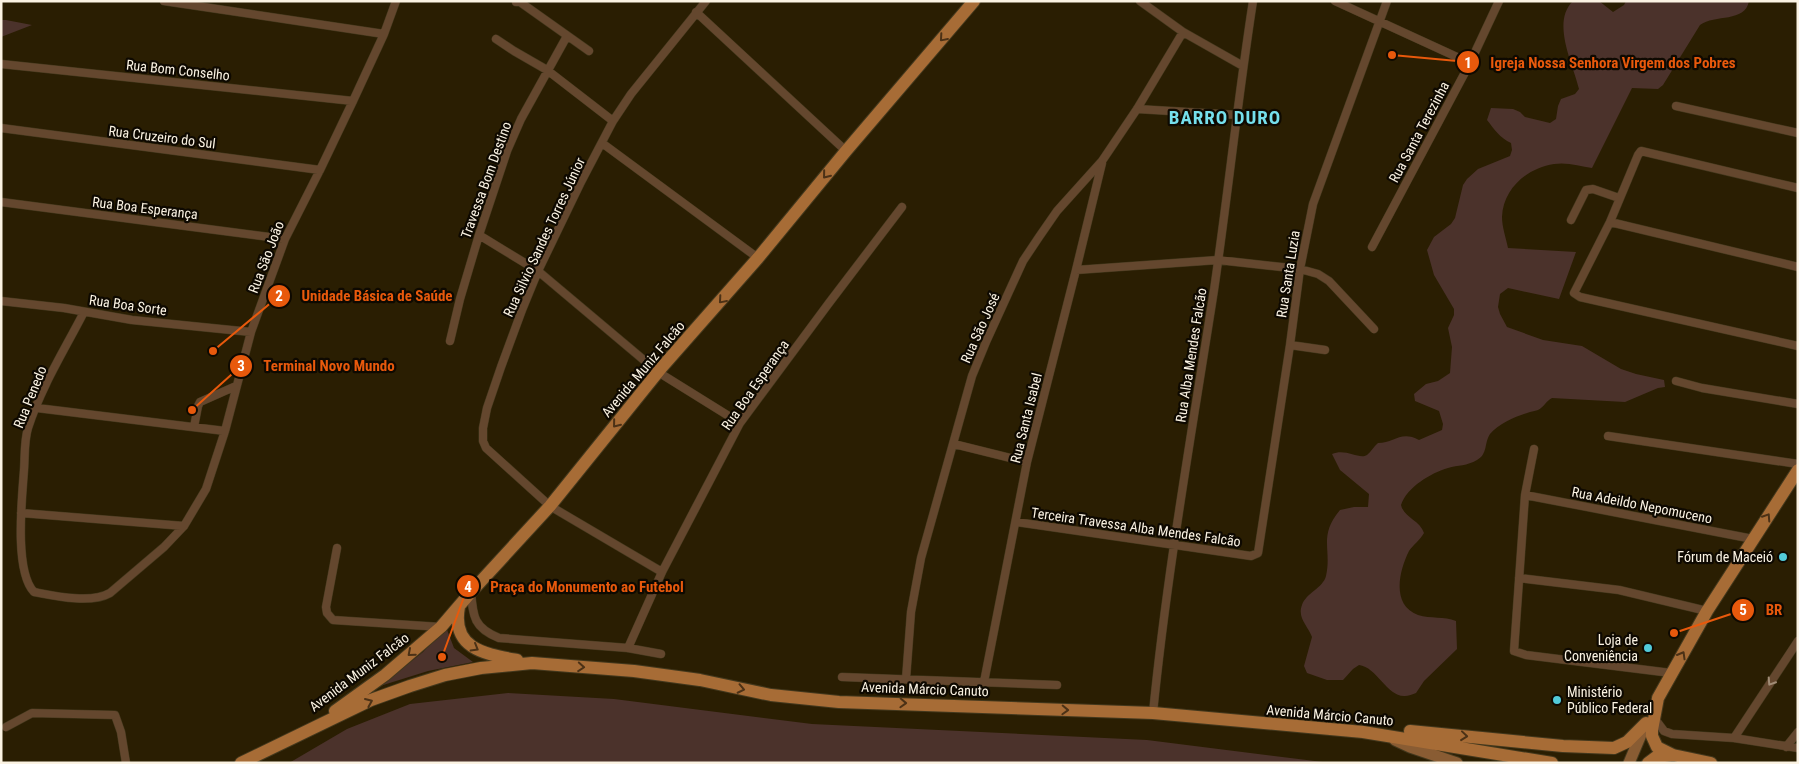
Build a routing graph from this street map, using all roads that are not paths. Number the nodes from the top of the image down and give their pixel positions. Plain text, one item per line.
1 (164, 1) edge
2 (396, 1) edge
3 (706, 1) edge
4 (974, 1) edge
5 (1140, 1) edge
6 (1253, 1) edge
7 (1335, 1) edge
8 (1387, 1) edge
9 (1499, 1) edge
10 (516, 2) edge
11 (696, 12) junction
12 (1379, 22) junction
13 (1183, 32) junction
14 (384, 34) junction
15 (567, 36) junction
16 (496, 39) dead end
17 (589, 51) dead end
18 (1470, 63) junction
19 (1, 64) edge
20 (1243, 66) junction
21 (547, 70) junction
22 (353, 101) junction
23 (1676, 106) dead end
24 (1137, 109) junction
25 (1238, 115) junction
26 (613, 122) junction
27 (1, 128) edge
28 (1798, 133) edge
29 (602, 144) junction
30 (846, 151) junction
31 (1102, 161) junction
32 (320, 170) junction
33 (1798, 188) edge
34 (1620, 198) junction
35 (1, 202) edge
36 (902, 207) dead end
37 (1570, 220) dead end
38 (1610, 222) junction
39 (479, 235) junction
40 (285, 238) junction
41 (1372, 247) dead end
42 (758, 258) junction
43 (1218, 260) junction
44 (1798, 267) edge
45 (1300, 269) junction
46 (1076, 270) junction
47 (538, 271) junction
48 (1, 301) edge
49 (84, 312) junction
50 (1374, 329) dead end
51 (251, 332) junction
52 (450, 341) dead end
53 (1290, 345) junction
54 (1798, 346) edge
55 (1325, 350) dead end
56 (658, 372) junction
57 (1676, 381) dead end
58 (236, 386) junction
59 (1798, 404) edge
60 (36, 408) junction
61 (740, 423) junction
62 (194, 427) junction
63 (225, 431) junction
64 (1608, 436) dead end
65 (954, 444) junction
66 (1534, 449) dead end
67 (1027, 462) junction
68 (1798, 464) edge
69 (1798, 470) edge
70 (1525, 495) junction
71 (550, 506) junction
72 (21, 514) junction
73 (1016, 522) junction
74 (184, 526) junction
75 (1753, 539) junction
76 (1175, 546) junction
77 (337, 548) dead end
78 (1252, 556) joint
79 (662, 572) junction
80 (1519, 578) junction
81 (30, 588) joint
82 (471, 592) junction
83 (459, 607) junction
84 (1707, 611) junction
85 (441, 627) junction
86 (1798, 641) edge
87 (628, 648) junction
88 (661, 654) dead end
89 (532, 662) junction
90 (1671, 673) junction
91 (842, 677) dead end
92 (906, 679) junction
93 (984, 682) junction
94 (1057, 685) dead end
95 (1153, 713) junction
96 (1647, 724) junction
97 (6, 727) dead end
98 (308, 730) junction
99 (1363, 732) junction
100 (1798, 732) edge
101 (1384, 735) junction
102 (1734, 738) junction
103 (1786, 747) junction
104 (1798, 748) edge
105 (1666, 756) junction
106 (126, 763) edge
107 (242, 763) edge
108 (1457, 763) edge
109 (1552, 763) edge
110 (1629, 763) edge
111 (1648, 763) edge
112 (1711, 763) edge

1 - 14 street
2 - 14 street, Rua São João
3 - 11 street, Rua Silvio Sandes Torres Júnior
4 -> 30 main road, Avenida Muniz Falcão
5 - 13 street
6 - 20 street, Rua Alba Mendes Falcão
7 - 12 street
8 - 12 street, Rua Santa Luzia
9 - 18 street, Rua Santa Terezinha
10 - 15 street
11 - 26 street, Rua Silvio Sandes Torres Júnior
11 - 30 street
12 - 18 street
12 - 45 street, Rua Santa Luzia
13 - 20 street
13 - 24 street, Rua São José
14 - 22 street, Rua São João
15 - 17 street
15 - 21 street, Travessa Bom Destino
16 - 21 street
18 - 41 street, Rua Santa Terezinha
19 - 22 street, Rua Bom Conselho
20 - 25 street, Rua Alba Mendes Falcão
21 - 26 street
21 - 39 street, Travessa Bom Destino
22 - 32 street, Rua São João
23 - 28 street
24 - 25 street
24 - 31 street, Rua São José
25 - 43 street, Rua Alba Mendes Falcão
26 - 29 street, Rua Silvio Sandes Torres Júnior
27 - 32 street, Rua Cruzeiro do Sul
29 - 42 street
29 - 47 street, Rua Silvio Sandes Torres Júnior
30 -> 42 main road, Avenida Muniz Falcão
31 - 46 street, Rua Santa Isabel
31 - 65 street, Rua São José
32 - 40 street, Rua São João
33 - 34 street
34 - 37 street
34 - 38 street
35 - 40 street, Rua Boa Esperança
36 - 61 street, Rua Boa Esperança
38 - 44 street
38 - 54 street
39 - 47 street
39 - 52 street, Travessa Bom Destino
40 - 51 street, Rua São João
42 -> 56 main road, Avenida Muniz Falcão
43 - 45 street
43 - 46 street
43 - 76 street, Rua Alba Mendes Falcão
45 - 50 street
45 - 53 street, Rua Santa Luzia
46 - 67 street, Rua Santa Isabel
47 - 56 street
47 - 71 street, Rua Silvio Sandes Torres Júnior
48 - 49 street, Rua Boa Sorte
49 - 51 street, Rua Boa Sorte
49 - 60 street, Rua Penedo
51 - 58 street, Rua São João
53 - 55 street
53 - 78 street, Rua Santa Luzia
56 - 61 street
56 -> 71 main road, Avenida Muniz Falcão
57 - 59 street
58 - 62 street
58 - 63 street, Rua São João
60 - 62 street
60 - 72 street, Rua Penedo
61 - 79 street, Rua Boa Esperança
62 - 63 street
63 - 74 street, Rua São João
64 - 68 street
65 - 67 street
65 - 92 street, Rua São José
66 - 70 street
67 - 73 street, Rua Santa Isabel
75 -> 69 main road
70 - 75 street, Rua Adeildo Nepomuceno
70 - 80 street
71 - 79 street, Rua Silvio Sandes Torres Júnior
71 - 82 main road, Avenida Muniz Falcão
72 - 74 street
72 - 81 street, Rua Penedo
73 - 76 street, Terceira Travessa Alba Mendes Falcão
73 - 93 street, Rua Santa Isabel
74 - 81 street, Rua São João
75 - 84 main road
76 - 78 street, Terceira Travessa Alba Mendes Falcão
76 - 95 street, Rua Alba Mendes Falcão
77 - 85 street
79 - 87 street, Rua Boa Esperança
80 - 84 street
80 - 90 street
82 - 83 main road, Avenida Muniz Falcão
82 - 87 street
83 - 85 main road, Avenida Muniz Falcão
83 -> 89 main road
90 -> 84 main road
85 -> 98 main road, Avenida Muniz Falcão
86 -> 102 street
87 - 88 street
89 -> 95 main road, Avenida Márcio Canuto
98 -> 89 main road, Avenida Márcio Canuto
90 - 96 main road
91 - 92 street
92 - 93 street
93 - 94 street
95 - 99 main road, Avenida Márcio Canuto
99 -> 96 main road
96 - 102 street
96 - 105 main road
96 - 110 main road
97 - 106 street
98 - 107 main road
99 - 101 main road, Avenida Márcio Canuto
100 - 103 street
101 - 108 main road
101 - 109 main road, Avenida Márcio Canuto
102 - 103 street
103 - 104 street
105 - 111 main road
105 - 112 main road

